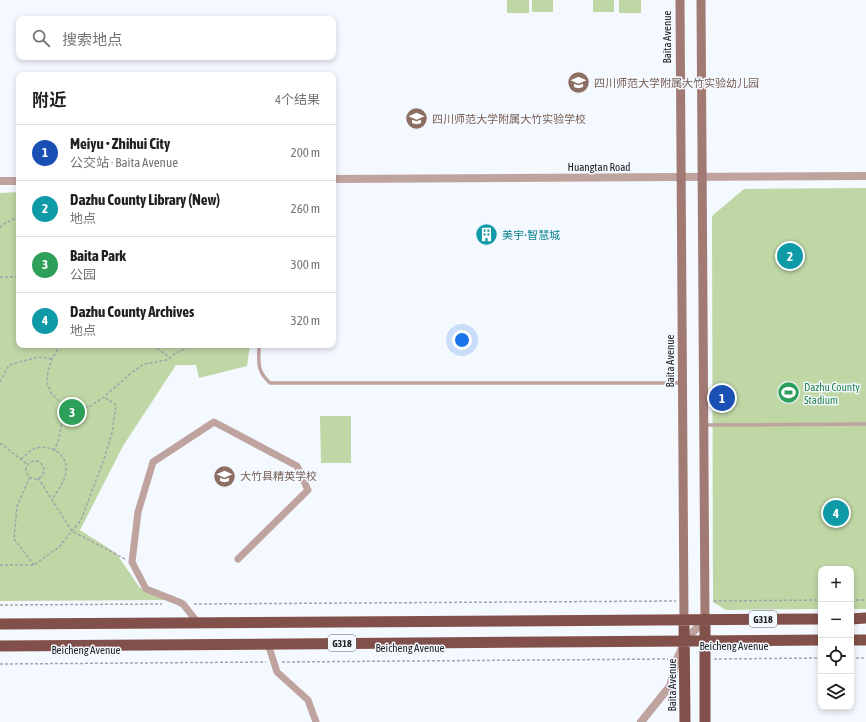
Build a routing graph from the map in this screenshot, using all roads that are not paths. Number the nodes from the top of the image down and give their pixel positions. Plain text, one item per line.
1 (680, 0) edge
2 (701, 0) edge
3 (866, 176) edge
4 (681, 177) junction
5 (702, 177) junction
6 (336, 179) edge
7 (0, 181) edge
8 (16, 181) edge
9 (259, 348) edge
10 (683, 383) junction
11 (866, 424) edge
12 (704, 425) junction
13 (238, 559) dead end
14 (854, 618) edge
15 (866, 618) edge
16 (705, 619) junction
17 (818, 619) edge
18 (684, 620) junction
19 (198, 623) junction
20 (0, 624) edge
21 (818, 640) edge
22 (854, 640) edge
23 (866, 640) edge
24 (685, 641) junction
25 (705, 641) junction
26 (268, 644) junction
27 (0, 646) edge
28 (316, 722) edge
29 (641, 722) edge
30 (686, 722) edge
31 (706, 722) edge

1 - 4 main road, Baita Avenue
2 - 5 main road
3 - 5 street, Huangtan Road
4 - 5 street, Huangtan Road
4 - 6 street, Huangtan Road
4 - 10 main road, Baita Avenue
5 - 12 main road
7 - 8 street
9 - 10 lane
10 - 18 main road, Baita Avenue
11 - 12 lane
12 - 16 main road
13 - 19 street
14 - 15 highway
16 - 17 highway, G318
16 - 18 highway, G318
16 - 24 street
16 - 25 highway
18 - 19 highway, G318
18 - 24 highway, Baita Avenue
19 - 20 highway, G318
21 - 25 highway, Beicheng Avenue / G318
22 - 23 highway
24 - 25 highway, Beicheng Avenue / G318
24 - 26 highway, Beicheng Avenue / G318
24 - 29 street
24 - 30 highway, Baita Avenue
25 - 31 highway
26 - 27 highway, Beicheng Avenue / G318
26 - 28 street

